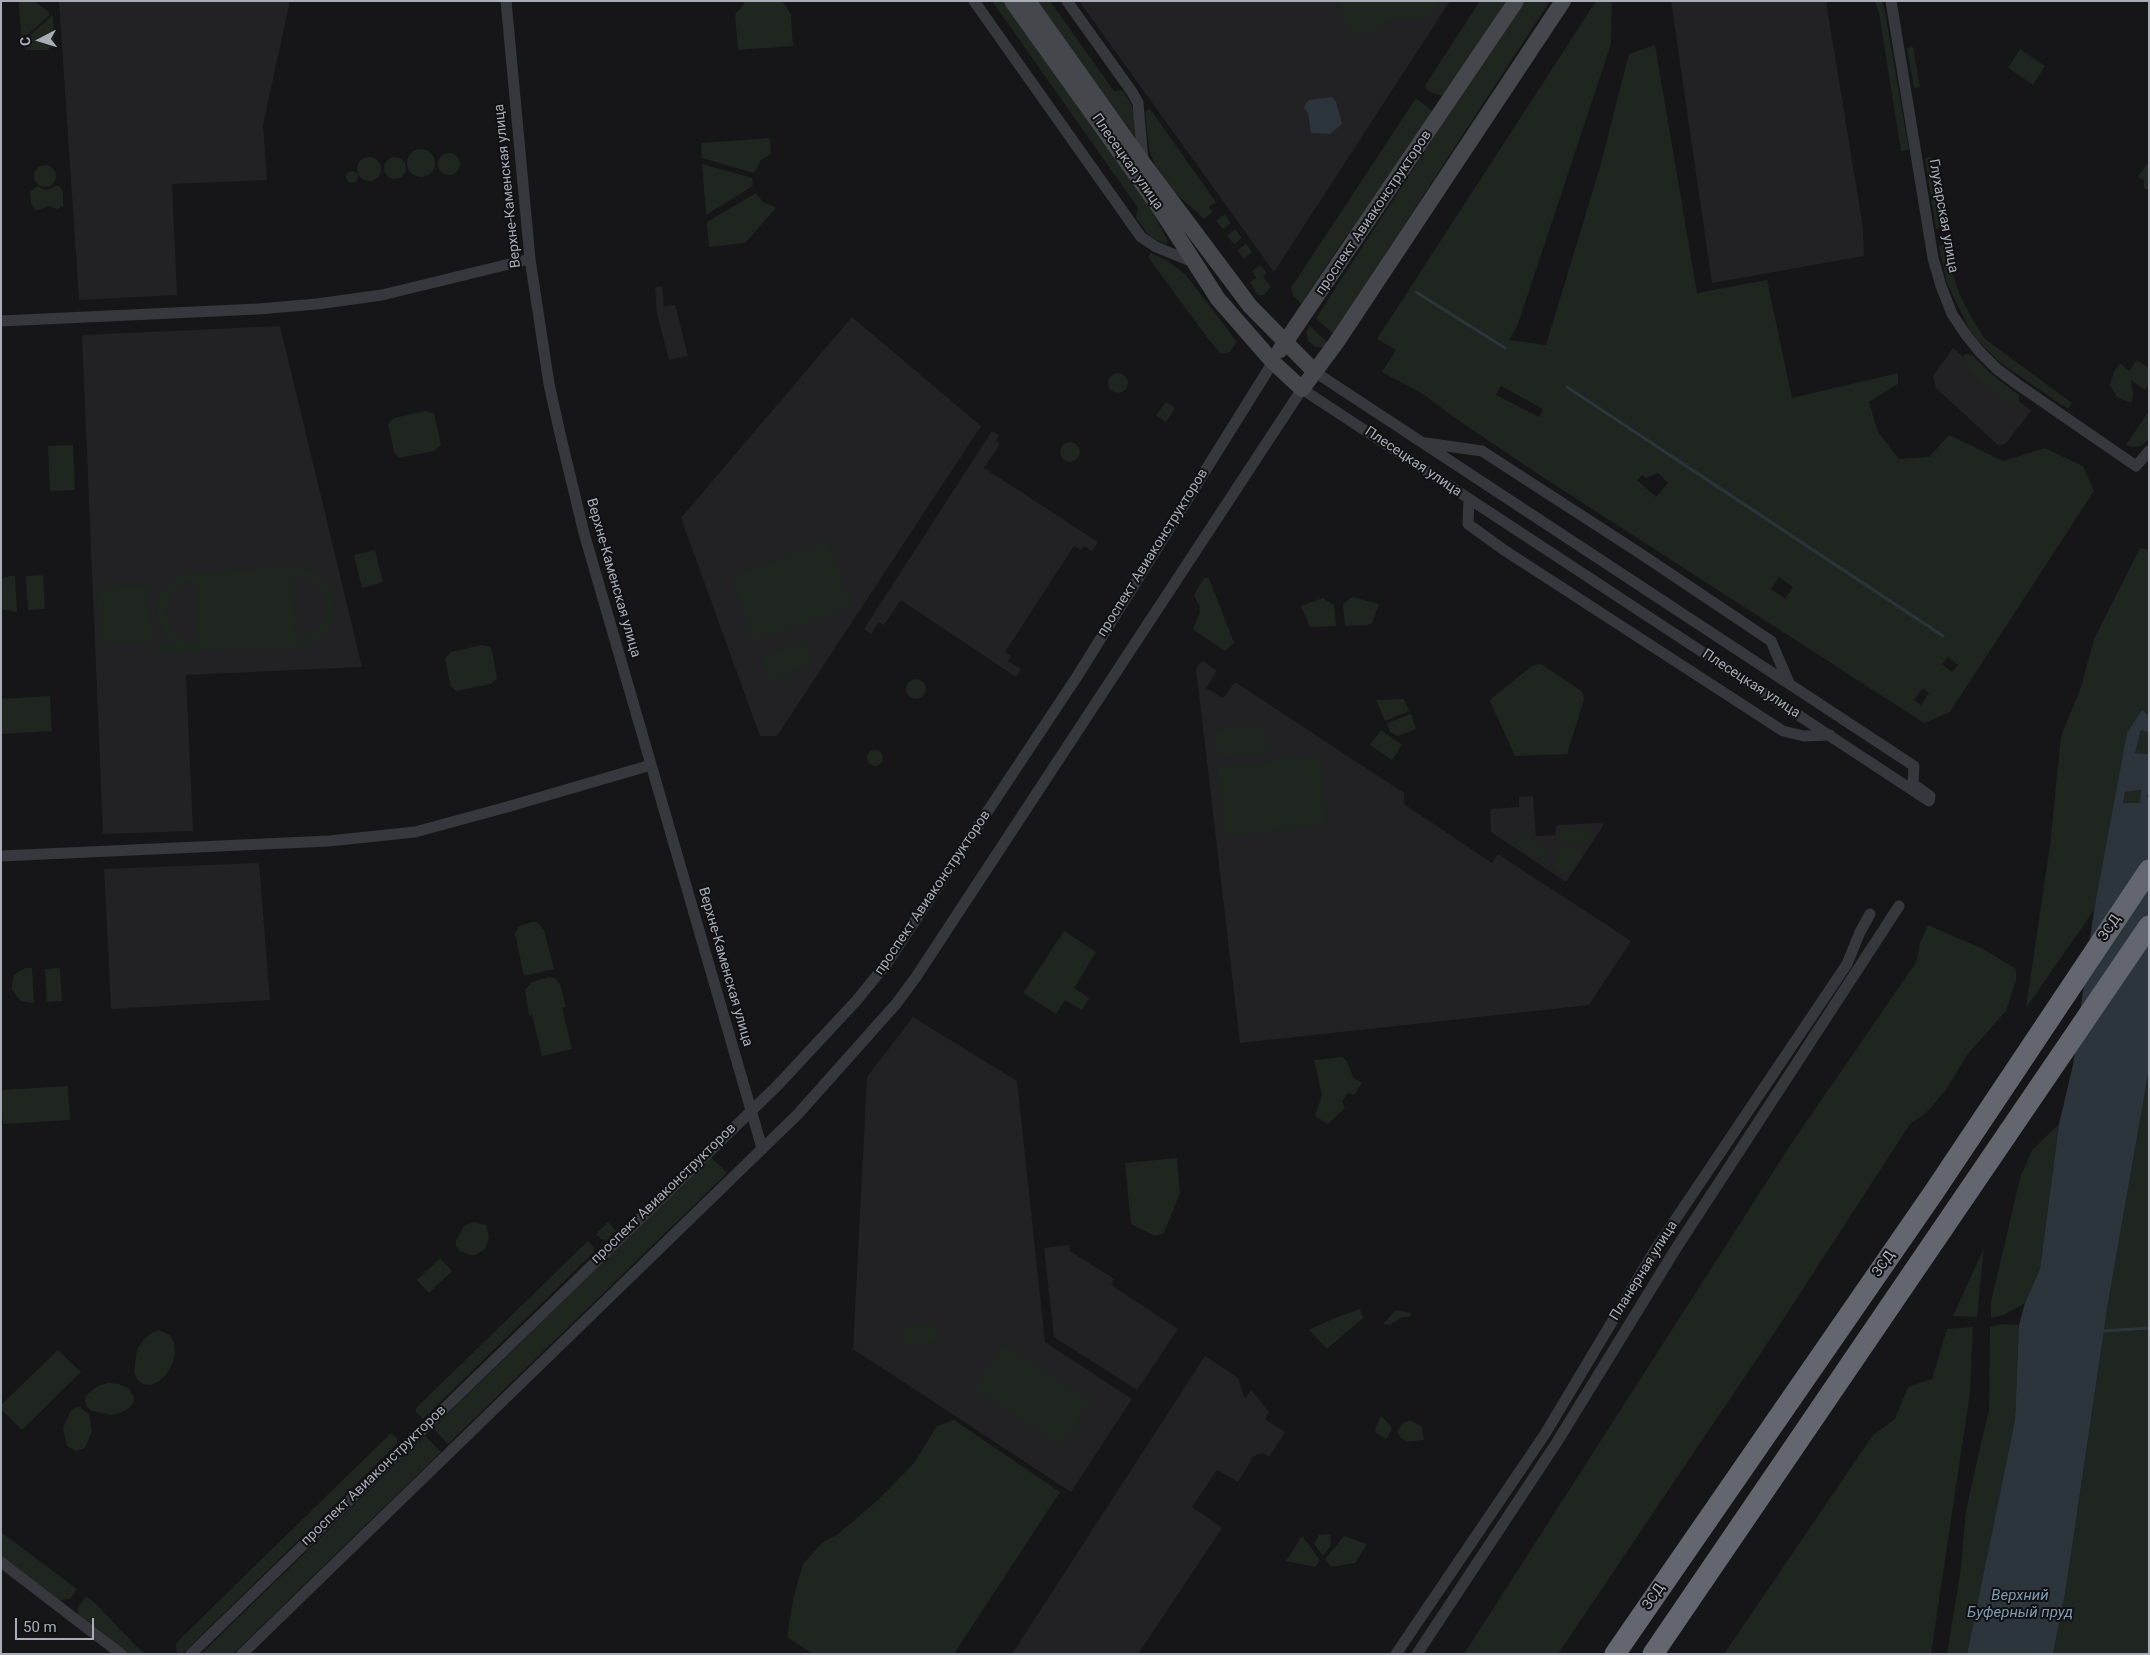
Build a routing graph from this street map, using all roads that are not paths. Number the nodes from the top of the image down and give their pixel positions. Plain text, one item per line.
1 (506, 1) edge
2 (974, 1) edge
3 (1012, 1) edge
4 (1028, 1) edge
5 (1067, 1) edge
6 (1516, 1) edge
7 (1564, 1) edge
8 (1891, 1) edge
9 (1143, 163) junction
10 (530, 259) junction
11 (1193, 262) junction
12 (1, 320) edge
13 (1285, 342) junction
14 (1273, 362) junction
15 (1315, 372) junction
16 (1302, 389) junction
17 (1423, 443) junction
18 (2149, 451) edge
19 (1469, 499) junction
20 (1789, 683) junction
21 (1830, 735) junction
22 (651, 765) junction
23 (1, 856) edge
24 (2149, 870) edge
25 (1900, 906) dead end
26 (1870, 914) dead end
27 (2149, 926) edge
28 (751, 1110) junction
29 (762, 1148) junction
30 (1, 1562) edge
31 (121, 1654) edge
32 (191, 1654) edge
33 (242, 1654) edge
34 (1396, 1654) edge
35 (1417, 1654) edge
36 (1615, 1654) edge
37 (1653, 1654) edge

1 - 10 street, Верхне-Каменская улица
2 - 11 street
3 - 11 street, Плесецкая улица
4 - 9 street, Плесецкая улица
5 - 9 street
6 - 13 street, проспект Авиаконструкторов
7 - 15 street
8 - 18 street, Глухарская улица
9 - 13 street, Плесецкая улица
10 - 12 street
10 - 22 street, Верхне-Каменская улица
11 - 14 street, Плесецкая улица
13 - 14 street, проспект Авиаконструкторов
13 - 15 street, Плесецкая улица
14 - 16 street, Плесецкая улица
14 - 28 street, проспект Авиаконструкторов
15 - 16 street
15 - 17 street, Плесецкая улица
16 - 19 street, Плесецкая улица
16 - 29 street
17 - 20 street, Плесецкая улица
17 - 20 street
19 - 21 street, Плесецкая улица
19 - 21 street
20 - 21 street, Плесецкая улица
22 - 23 street
22 - 28 street, Верхне-Каменская улица
24 - 36 highway, ЗСД
25 - 35 street, Планерная улица
26 - 34 street, Планерная улица
27 - 37 highway, ЗСД
28 - 29 street, Верхне-Каменская улица
28 - 32 street, проспект Авиаконструкторов
29 - 33 street
30 - 31 street

